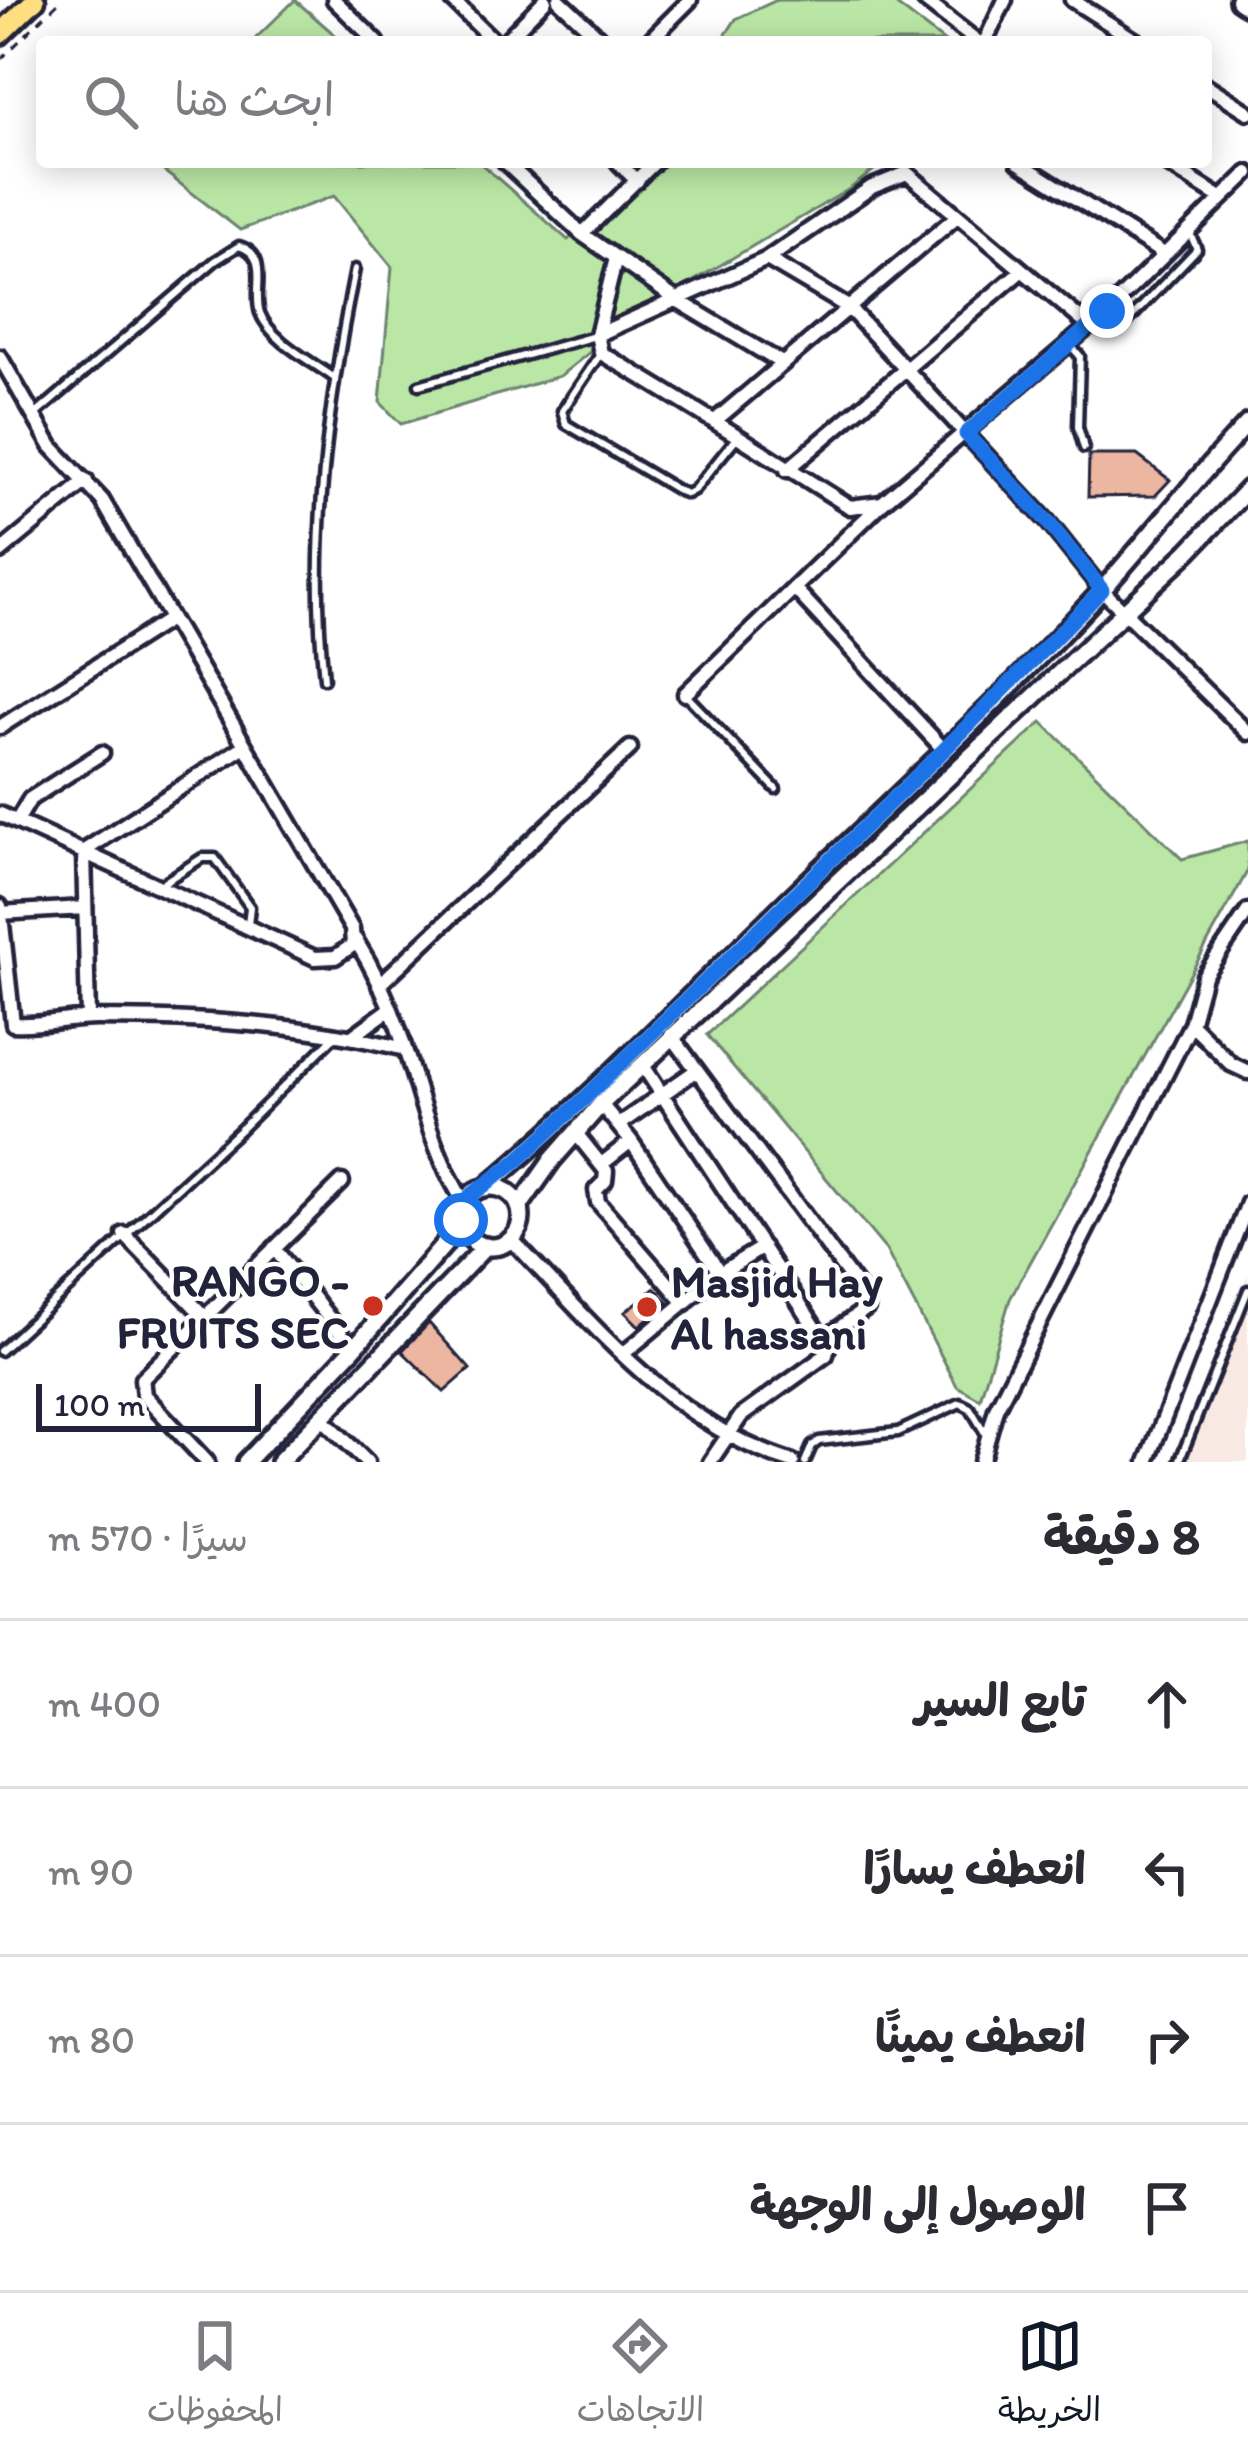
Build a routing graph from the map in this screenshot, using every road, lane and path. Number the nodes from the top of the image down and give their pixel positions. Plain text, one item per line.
1 (35, 0) edge
2 (61, 0) edge
3 (334, 0) edge
4 (452, 0) edge
5 (545, 0) edge
6 (559, 0) edge
7 (690, 0) edge
8 (924, 0) edge
9 (1005, 0) edge
10 (1072, 0) edge
11 (1239, 0) edge
12 (1248, 6) edge
13 (0, 34) edge
14 (371, 36) edge
15 (492, 36) edge
16 (506, 36) edge
17 (598, 36) edge
18 (654, 36) edge
19 (973, 36) edge
20 (984, 36) edge
21 (1129, 36) edge
22 (0, 59) edge
23 (1212, 89) edge
24 (1248, 112) edge
25 (511, 168) edge
26 (624, 168) edge
27 (649, 168) edge
28 (907, 168) edge
29 (910, 168) edge
30 (1027, 168) edge
31 (1174, 168) edge
32 (1248, 173) edge
33 (637, 181) junction
34 (1221, 198) junction
35 (956, 217) junction
36 (1187, 230) junction
37 (582, 234) junction
38 (1163, 254) junction
39 (616, 258) junction
40 (767, 259) junction
41 (355, 268) dead end
42 (1021, 271) junction
43 (677, 300) junction
44 (848, 307) junction
45 (1107, 311) junction
46 (1090, 326) junction
47 (597, 335) junction
48 (1070, 345) junction
49 (602, 353) junction
50 (0, 357) edge
51 (781, 362) junction
52 (904, 369) junction
53 (333, 377) junction
54 (419, 386) dead end
55 (33, 416) junction
56 (716, 420) junction
57 (1248, 423) edge
58 (966, 434) junction
59 (738, 435) junction
60 (1084, 448) dead end
61 (787, 470) junction
62 (86, 482) junction
63 (1248, 489) edge
64 (882, 503) junction
65 (0, 552) edge
66 (794, 588) junction
67 (1102, 590) junction
68 (1124, 612) junction
69 (170, 619) junction
70 (324, 679) dead end
71 (685, 694) joint
72 (0, 727) edge
73 (1248, 733) edge
74 (243, 747) junction
75 (630, 748) dead end
76 (944, 750) junction
77 (102, 753) dead end
78 (776, 789) dead end
79 (0, 814) edge
80 (17, 821) junction
81 (85, 851) junction
82 (158, 887) junction
83 (84, 908) junction
84 (0, 911) edge
85 (1248, 911) edge
86 (1244, 927) edge
87 (246, 928) junction
88 (355, 939) junction
89 (380, 985) junction
90 (390, 1009) junction
91 (88, 1018) junction
92 (1191, 1024) junction
93 (6, 1027) edge
94 (337, 1033) junction
95 (671, 1035) junction
96 (353, 1036) junction
97 (405, 1048) junction
98 (642, 1064) junction
99 (697, 1070) junction
100 (1248, 1072) edge
101 (662, 1094) junction
102 (601, 1104) junction
103 (618, 1125) junction
104 (575, 1132) junction
105 (631, 1141) junction
106 (603, 1163) junction
107 (342, 1182) dead end
108 (485, 1188) junction
109 (1248, 1203) edge
110 (519, 1207) junction
111 (463, 1211) junction
112 (124, 1234) junction
113 (511, 1239) junction
114 (485, 1246) junction
115 (763, 1247) junction
116 (274, 1248) junction
117 (720, 1273) junction
118 (1248, 1290) edge
119 (685, 1303) junction
120 (203, 1316) junction
121 (824, 1339) junction
122 (353, 1348) junction
123 (0, 1351) edge
124 (623, 1354) junction
125 (321, 1417) junction
126 (725, 1436) junction
127 (986, 1436) junction
128 (788, 1461) edge
129 (207, 1462) edge
130 (246, 1462) edge
131 (279, 1462) edge
132 (367, 1462) edge
133 (710, 1462) edge
134 (806, 1462) edge
135 (981, 1462) edge
136 (1147, 1462) edge
137 (1179, 1462) edge

1 - 13 main road
2 - 22 path
3 - 14 street
4 - 15 street
5 - 16 street
6 - 17 street
7 - 18 street
8 - 19 street
9 - 20 street
10 - 21 street
11 - 12 main road
23 - 24 street
25 - 37 street
26 - 33 street
27 - 33 street
28 - 40 street
29 - 35 street
30 - 38 street
31 - 34 street
32 - 34 street
33 - 37 street
34 - 36 street
35 - 42 street
35 - 44 street
36 - 38 street
36 - 45 lane
37 - 39 street
38 - 45 street
39 - 43 street
39 - 47 street
40 - 43 street
40 - 44 street
41 - 53 lane
42 - 46 street
42 - 52 street
43 - 47 street
43 - 51 street
44 - 51 street
44 - 52 street
45 - 46 street
46 - 48 street
47 - 49 street
47 - 54 lane
48 - 58 street
48 - 60 lane
49 - 56 street
49 - 59 lane
50 - 55 street
51 - 56 street
52 - 58 street
52 - 61 street
53 - 55 lane
53 - 70 lane
55 - 62 street
56 - 59 street
57 - 67 street
58 - 64 street
58 - 67 street
59 - 61 street
61 - 64 street
62 - 65 street
62 - 69 street
63 - 68 street
64 - 66 street
66 - 71 street
66 - 76 street
67 - 68 street
67 - 76 street
68 - 73 street
68 - 95 street
69 - 72 street
69 - 74 street
71 - 78 lane
74 - 81 street
74 - 88 street
75 - 89 street
76 - 108 street
77 - 80 street
79 - 80 street
80 - 81 street
81 - 82 street
81 - 83 street
82 - 87 street
82 - 87 lane
83 - 84 street
83 - 91 street
84 - 93 street
85 - 86 street
86 - 92 street
87 - 88 street
88 - 89 street
89 - 90 street
90 - 96 street
90 - 97 street
91 - 93 street
91 - 94 street
92 - 100 street
92 - 127 street
94 - 96 street
94 - 112 lane
95 - 98 street
95 - 99 street
96 - 97 street
97 - 111 street
98 - 101 street
98 - 102 street
99 - 101 street
99 - 121 street
101 - 103 street
101 - 115 street
102 - 103 street
102 - 104 street
103 - 105 street
104 - 106 street
104 - 110 street
105 - 106 street
105 - 117 street
106 - 119 street
107 - 116 street
108 - 110 street
108 - 111 street
109 - 136 street
110 - 113 street
111 - 114 street
111 - 122 street
112 - 120 street
112 - 123 lane
113 - 114 street
113 - 124 street
114 - 125 street
115 - 117 street
115 - 121 street
116 - 120 street
116 - 122 street
117 - 119 street
118 - 137 lane
119 - 124 street
120 - 129 street
121 - 126 street
122 - 130 street
124 - 126 street
125 - 131 street
125 - 132 street
126 - 128 street
126 - 133 street
127 - 134 lane
127 - 135 street

